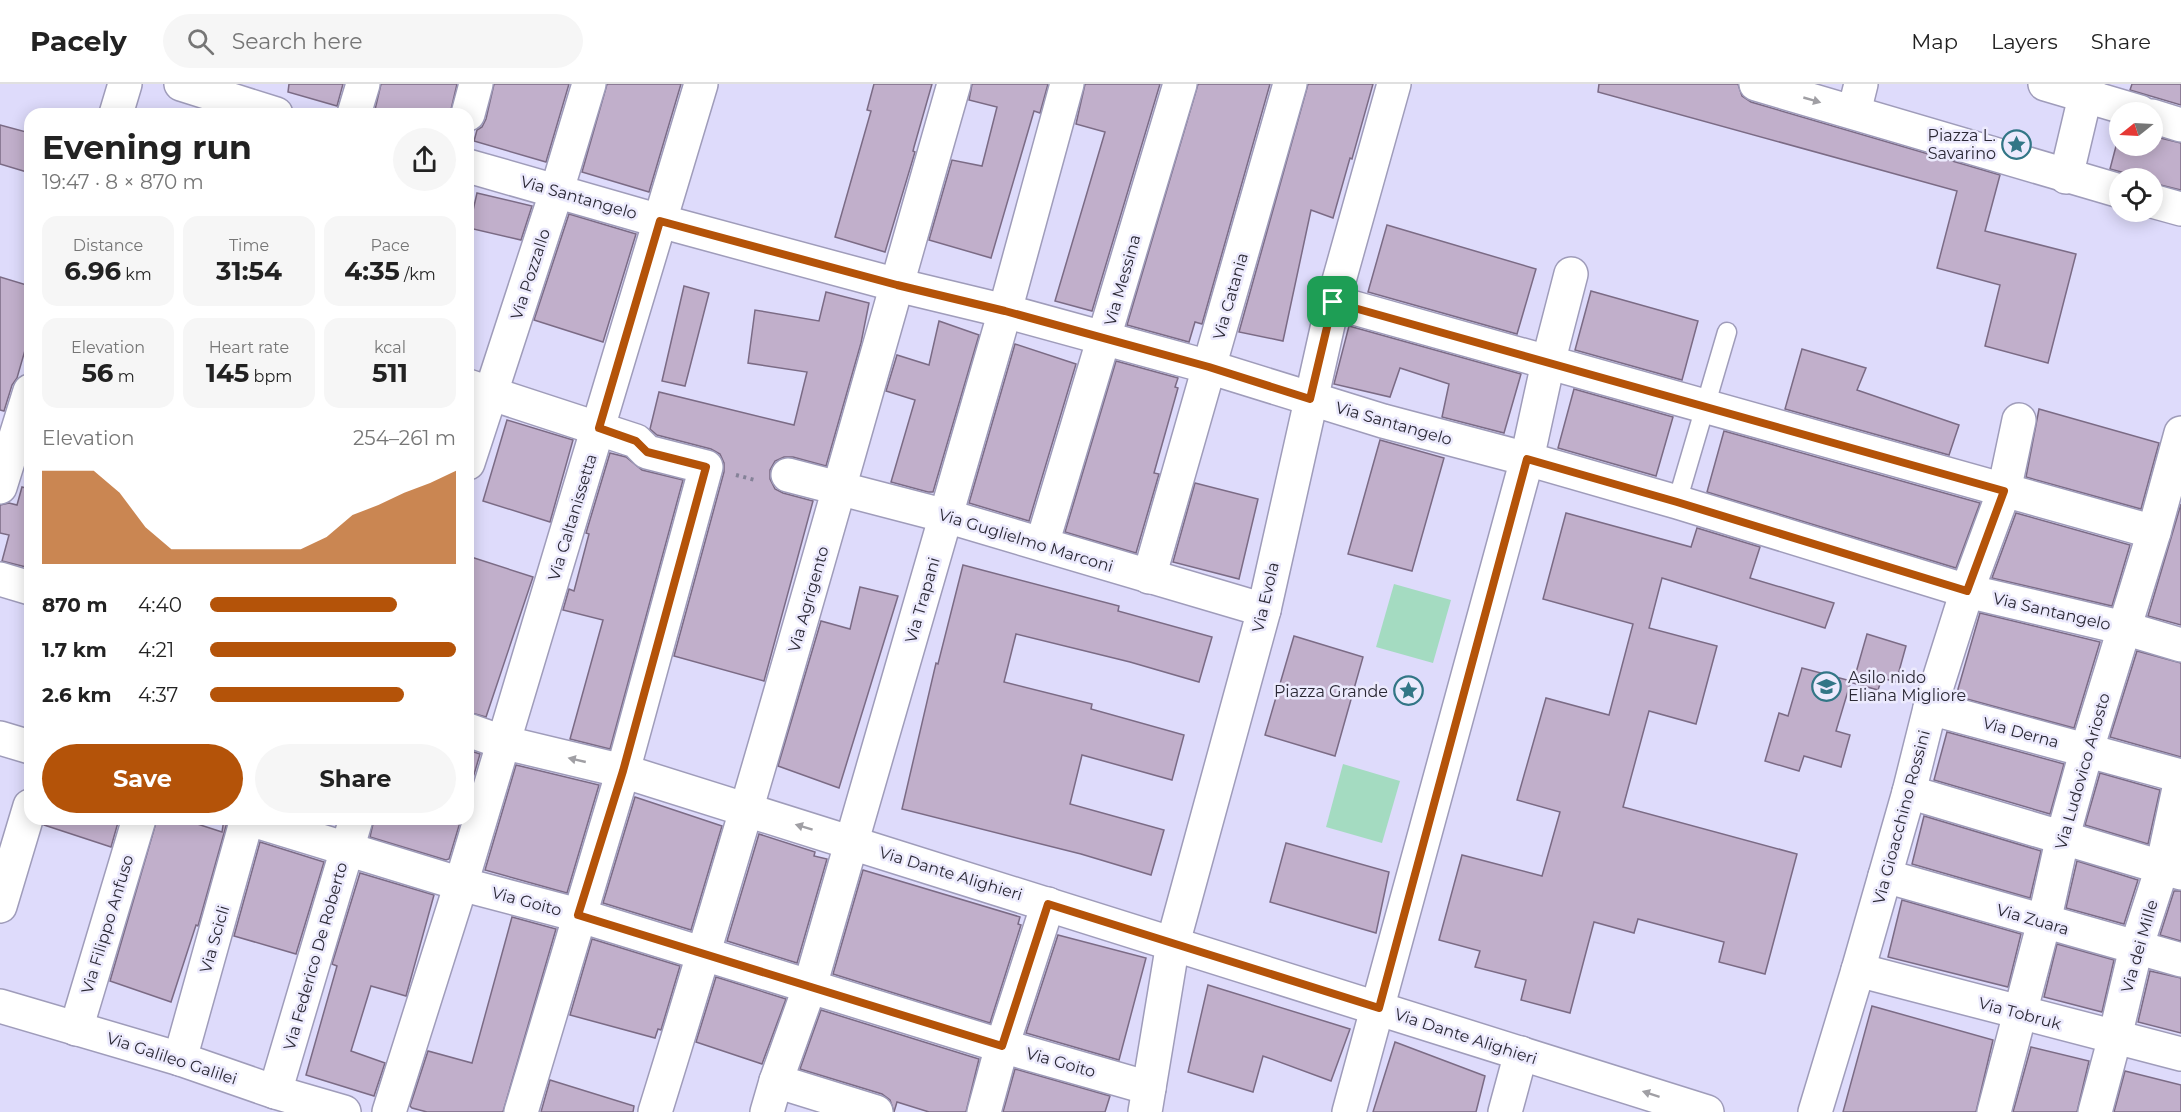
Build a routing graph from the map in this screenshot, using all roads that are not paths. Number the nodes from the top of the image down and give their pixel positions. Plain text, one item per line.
1 (126, 84) edge
2 (181, 84) edge
3 (363, 84) edge
4 (476, 84) edge
5 (589, 84) edge
6 (702, 84) edge
7 (954, 84) edge
8 (1067, 84) edge
9 (1180, 84) edge
10 (1290, 84) edge
11 (1394, 84) edge
12 (1756, 84) edge
13 (2045, 84) edge
14 (2087, 90) edge
15 (1857, 98) edge
16 (241, 101) edge
17 (2116, 102) edge
18 (118, 108) edge
19 (260, 108) edge
20 (356, 108) edge
21 (470, 108) edge
22 (2163, 119) edge
23 (2181, 125) edge
24 (474, 168) edge
25 (2066, 177) junction
26 (2109, 188) edge
27 (557, 190) junction
28 (2163, 204) edge
29 (2181, 209) edge
30 (660, 221) junction
31 (1571, 274) dead end
32 (897, 285) junction
33 (1333, 302) junction
34 (1005, 311) junction
35 (1727, 332) dead end
36 (1105, 339) junction
37 (1548, 363) junction
38 (1209, 367) junction
39 (479, 389) edge
40 (1310, 399) junction
41 (1704, 407) junction
42 (24, 410) edge
43 (2019, 420) dead end
44 (474, 423) edge
45 (599, 428) junction
46 (2181, 433) edge
47 (1527, 459) junction
48 (788, 474) road end
49 (0, 487) edge
50 (841, 487) junction
51 (2004, 491) junction
52 (1677, 502) junction
53 (946, 516) junction
54 (2154, 532) junction
55 (1042, 544) junction
56 (1149, 577) junction
57 (0, 579) edge
58 (24, 586) edge
59 (1967, 591) junction
60 (1264, 610) junction
61 (2124, 628) junction
62 (2181, 645) edge
63 (1930, 708) junction
64 (474, 732) edge
65 (0, 738) edge
66 (502, 742) junction
67 (24, 745) edge
68 (2087, 749) junction
69 (623, 771) junction
70 (2181, 778) edge
71 (1909, 792) junction
72 (746, 809) junction
73 (24, 825) edge
74 (138, 825) edge
75 (246, 825) edge
76 (289, 825) edge
77 (351, 834) edge
78 (2063, 836) junction
79 (852, 842) junction
80 (2172, 870) edge
81 (1885, 876) junction
82 (461, 884) junction
83 (1048, 904) junction
84 (0, 906) edge
85 (578, 915) junction
86 (2044, 922) junction
87 (1173, 943) junction
88 (2136, 948) junction
89 (704, 954) junction
90 (2181, 960) edge
91 (1858, 970) junction
92 (810, 987) junction
93 (0, 1006) edge
94 (1379, 1008) junction
95 (2021, 1013) junction
96 (75, 1029) junction
97 (2115, 1038) junction
98 (1002, 1046) junction
99 (1521, 1053) junction
100 (2181, 1054) edge
101 (180, 1059) junction
102 (776, 1081) junction
103 (275, 1092) junction
104 (1147, 1100) edge
105 (344, 1112) edge
106 (388, 1112) edge
107 (521, 1112) edge
108 (655, 1112) edge
109 (767, 1112) edge
110 (876, 1112) edge
111 (984, 1112) edge
112 (1349, 1112) edge
113 (1504, 1112) edge
114 (1707, 1112) edge
115 (1815, 1112) edge
116 (1994, 1112) edge
117 (2095, 1112) edge

1 - 18 street
2 - 16 street
3 - 20 street
4 - 21 street
5 - 27 street, Via Pozzallo
6 - 30 street, Via Caltanissetta
7 - 32 street, Via Agrigento
8 - 34 street, Via Trapani
9 - 36 street, Via Messina
10 - 38 street, Via Catania
11 - 33 street, Via Evola
12 -> 15 street
13 - 14 street
14 - 17 street
14 - 25 street
15 - 25 street
16 - 19 street
22 - 23 street
24 - 27 street, Via Santangelo
25 - 26 street
27 - 30 street, Via Santangelo
27 - 39 street, Via Pozzallo
28 - 29 street
30 - 32 street, Via Santangelo
30 - 45 street, Via Caltanissetta
31 - 37 street
32 - 34 street, Via Santangelo
32 - 50 street, Via Agrigento
33 - 37 street
33 - 40 street, Via Evola
34 - 36 street, Via Santangelo
34 - 53 street, Via Trapani
35 - 41 lane
36 - 38 street, Via Santangelo
36 - 55 street, Via Messina
37 - 41 street
37 - 47 street
38 - 40 street, Via Santangelo
38 - 56 street, Via Catania
39 - 44 street, Via Pozzallo
39 - 45 street
40 - 47 street, Via Santangelo
40 - 60 street, Via Evola
41 - 51 street
41 - 52 lane
42 - 49 street
43 - 51 street, Via Gioacchino Rossini
45 - 66 street, Via Caltanissetta
45 - 69 street
46 - 54 street, Via Ludovico Ariosto
47 - 52 street, Via Santangelo
47 - 94 street
48 - 50 street, Via Guglielmo Marconi
50 - 53 street, Via Guglielmo Marconi
50 - 72 street, Via Agrigento
51 - 54 street
51 - 59 street, Via Gioacchino Rossini
52 - 59 street, Via Santangelo
53 - 55 street, Via Guglielmo Marconi
53 - 79 street, Via Trapani
54 - 61 street, Via Ludovico Ariosto
55 - 56 street, Via Guglielmo Marconi
56 - 60 street, Via Guglielmo Marconi
57 - 58 street
59 - 61 street, Via Santangelo
59 - 63 street, Via Gioacchino Rossini
60 - 87 street, Via Evola
61 - 62 street, Via Santangelo
61 - 68 street, Via Ludovico Ariosto
63 - 68 street, Via Derna
63 - 71 street, Via Gioacchino Rossini
64 - 66 street, Via Dante Alighieri
65 - 67 street
69 -> 66 street, Via Dante Alighieri
66 - 82 street, Via Caltanissetta
68 - 70 street, Via Derna
68 - 78 street, Via Ludovico Ariosto
69 - 72 street, Via Dante Alighieri
69 - 85 street
70 - 80 street, Via dei Mille
71 - 78 street
71 - 81 street, Via Gioacchino Rossini
79 -> 72 street, Via Dante Alighieri
72 - 89 street, Via Agrigento
73 - 84 street
74 - 96 street, Via Filippo Anfuso
75 - 101 street, Via Scicli
76 - 77 street, Via Goito
77 - 82 street, Via Goito
77 - 103 street, Via Federico De Roberto
78 - 80 street
78 - 86 street, Via Ludovico Ariosto
79 - 83 street, Via Dante Alighieri
79 - 92 street, Via Trapani
80 - 88 street, Via dei Mille
81 - 86 street, Via Zuara
81 - 91 street, Via Gioacchino Rossini
82 - 85 street, Via Goito
82 - 106 street, Via Caltanissetta
83 - 87 street, Via Dante Alighieri
83 - 98 street
85 - 89 street, Via Goito
85 - 107 street
86 - 88 street, Via Zuara
86 - 95 street, Via Ludovico Ariosto
87 - 94 street, Via Dante Alighieri
87 - 104 street, Via Evola
88 - 90 street, Via Zuara
88 - 97 street, Via dei Mille
89 - 92 street, Via Goito
89 - 108 street, Via Agrigento
91 - 95 street, Via Tobruk
91 - 115 street, Via Gioacchino Rossini
92 - 98 street, Via Goito
92 - 102 street, Via Trapani
93 - 96 street, Via Galileo Galilei
94 - 99 street, Via Dante Alighieri
94 - 112 street
95 - 97 street, Via Tobruk
95 - 116 street, Via Ludovico Ariosto
96 - 101 street, Via Galileo Galilei
97 - 100 street, Via Tobruk
97 - 117 street, Via dei Mille
98 - 104 street, Via Goito
98 - 111 street
99 - 113 street
114 -> 99 street, Via Dante Alighieri
101 - 103 street, Via Galileo Galilei
102 - 109 street, Via Trapani
102 - 110 street
103 - 105 street, Via Galileo Galilei

